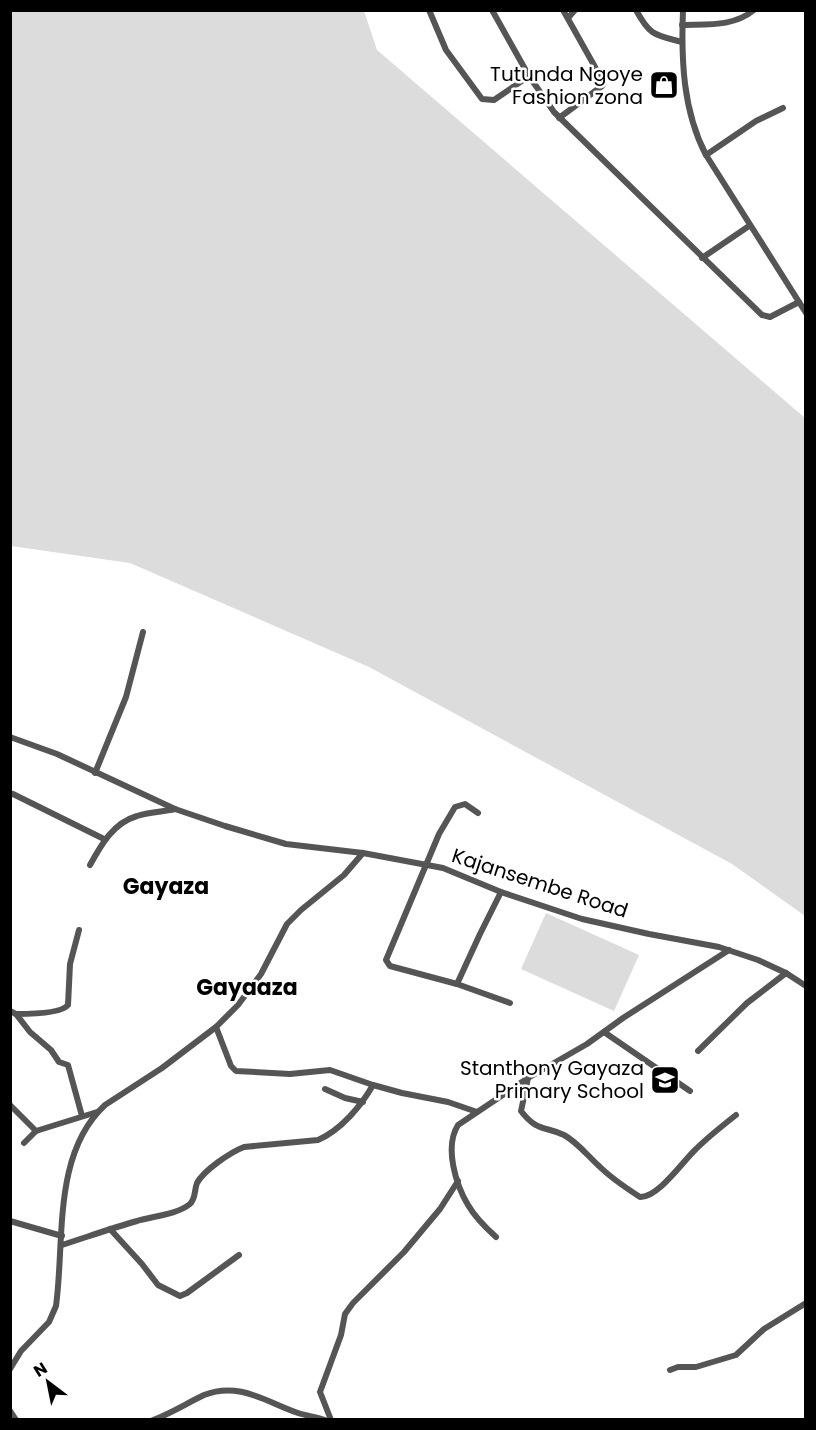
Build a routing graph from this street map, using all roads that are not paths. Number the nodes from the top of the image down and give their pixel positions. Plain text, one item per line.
1 (429, 10) edge
2 (492, 10) edge
3 (636, 10) edge
4 (683, 10) edge
5 (754, 10) edge
6 (563, 11) edge
7 (574, 11) edge
8 (568, 18) junction
9 (682, 25) junction
10 (682, 42) junction
11 (529, 76) junction
12 (783, 108) dead end
13 (559, 118) junction
14 (706, 155) junction
15 (749, 226) junction
16 (702, 258) junction
17 (799, 302) junction
18 (806, 313) edge
19 (143, 632) dead end
20 (10, 737) edge
21 (95, 773) junction
22 (13, 794) dead end
23 (175, 809) junction
24 (478, 813) dead end
25 (104, 839) junction
26 (363, 853) junction
27 (427, 865) junction
28 (90, 866) dead end
29 (501, 892) junction
30 (79, 930) dead end
31 (729, 950) junction
32 (786, 973) junction
33 (457, 984) junction
34 (806, 986) edge
35 (510, 1003) dead end
36 (13, 1012) edge
37 (216, 1027) junction
38 (604, 1032) junction
39 (698, 1051) dead end
40 (528, 1078) junction
41 (373, 1085) junction
42 (325, 1089) dead end
43 (690, 1091) dead end
44 (363, 1102) junction
45 (10, 1105) edge
46 (97, 1112) junction
47 (477, 1112) junction
48 (736, 1115) dead end
49 (82, 1116) junction
50 (36, 1131) junction
51 (24, 1143) dead end
52 (458, 1181) junction
53 (10, 1221) edge
54 (110, 1229) junction
55 (62, 1236) junction
56 (495, 1237) dead end
57 (62, 1245) junction
58 (239, 1255) dead end
59 (806, 1303) edge
60 (10, 1370) edge
61 (670, 1370) dead end
62 (10, 1412) edge
63 (16, 1419) edge
64 (153, 1419) edge
65 (326, 1419) edge
66 (331, 1419) edge

1 - 11 street
2 - 11 street
3 - 10 street
4 - 9 street
5 - 9 street
6 - 7 street
6 - 8 street
7 - 8 street
8 - 13 street
9 - 10 street
10 - 14 street
11 - 13 street
12 - 14 street
13 - 16 street
14 - 15 street
15 - 16 street
15 - 17 street
16 - 17 street
17 - 18 street
19 - 21 street
20 - 21 street, Kajansembe Road
21 - 23 street, Kajansembe Road
22 - 25 street
23 - 25 street
23 - 26 street, Kajansembe Road
24 - 27 street
25 - 28 street
26 - 27 street, Kajansembe Road
26 - 37 street
27 - 29 street, Kajansembe Road
27 - 33 street
29 - 31 street, Kajansembe Road
29 - 33 street
30 - 36 street
31 - 32 street, Kajansembe Road
31 - 38 street
32 - 34 street, Kajansembe Road
32 - 39 street
33 - 35 street
36 - 49 street
37 - 41 street
37 - 46 street
38 - 40 street
38 - 43 street
40 - 47 street
40 - 48 street
41 - 44 street
41 - 47 street
42 - 44 street
44 - 54 street
45 - 50 street
46 - 49 street
46 - 55 street
47 - 52 street
49 - 50 street
50 - 51 street
52 - 56 street
52 - 66 street
53 - 55 street
54 - 57 street
54 - 58 street
55 - 57 street
57 - 60 street
59 - 61 street
62 - 63 street
64 - 65 street

